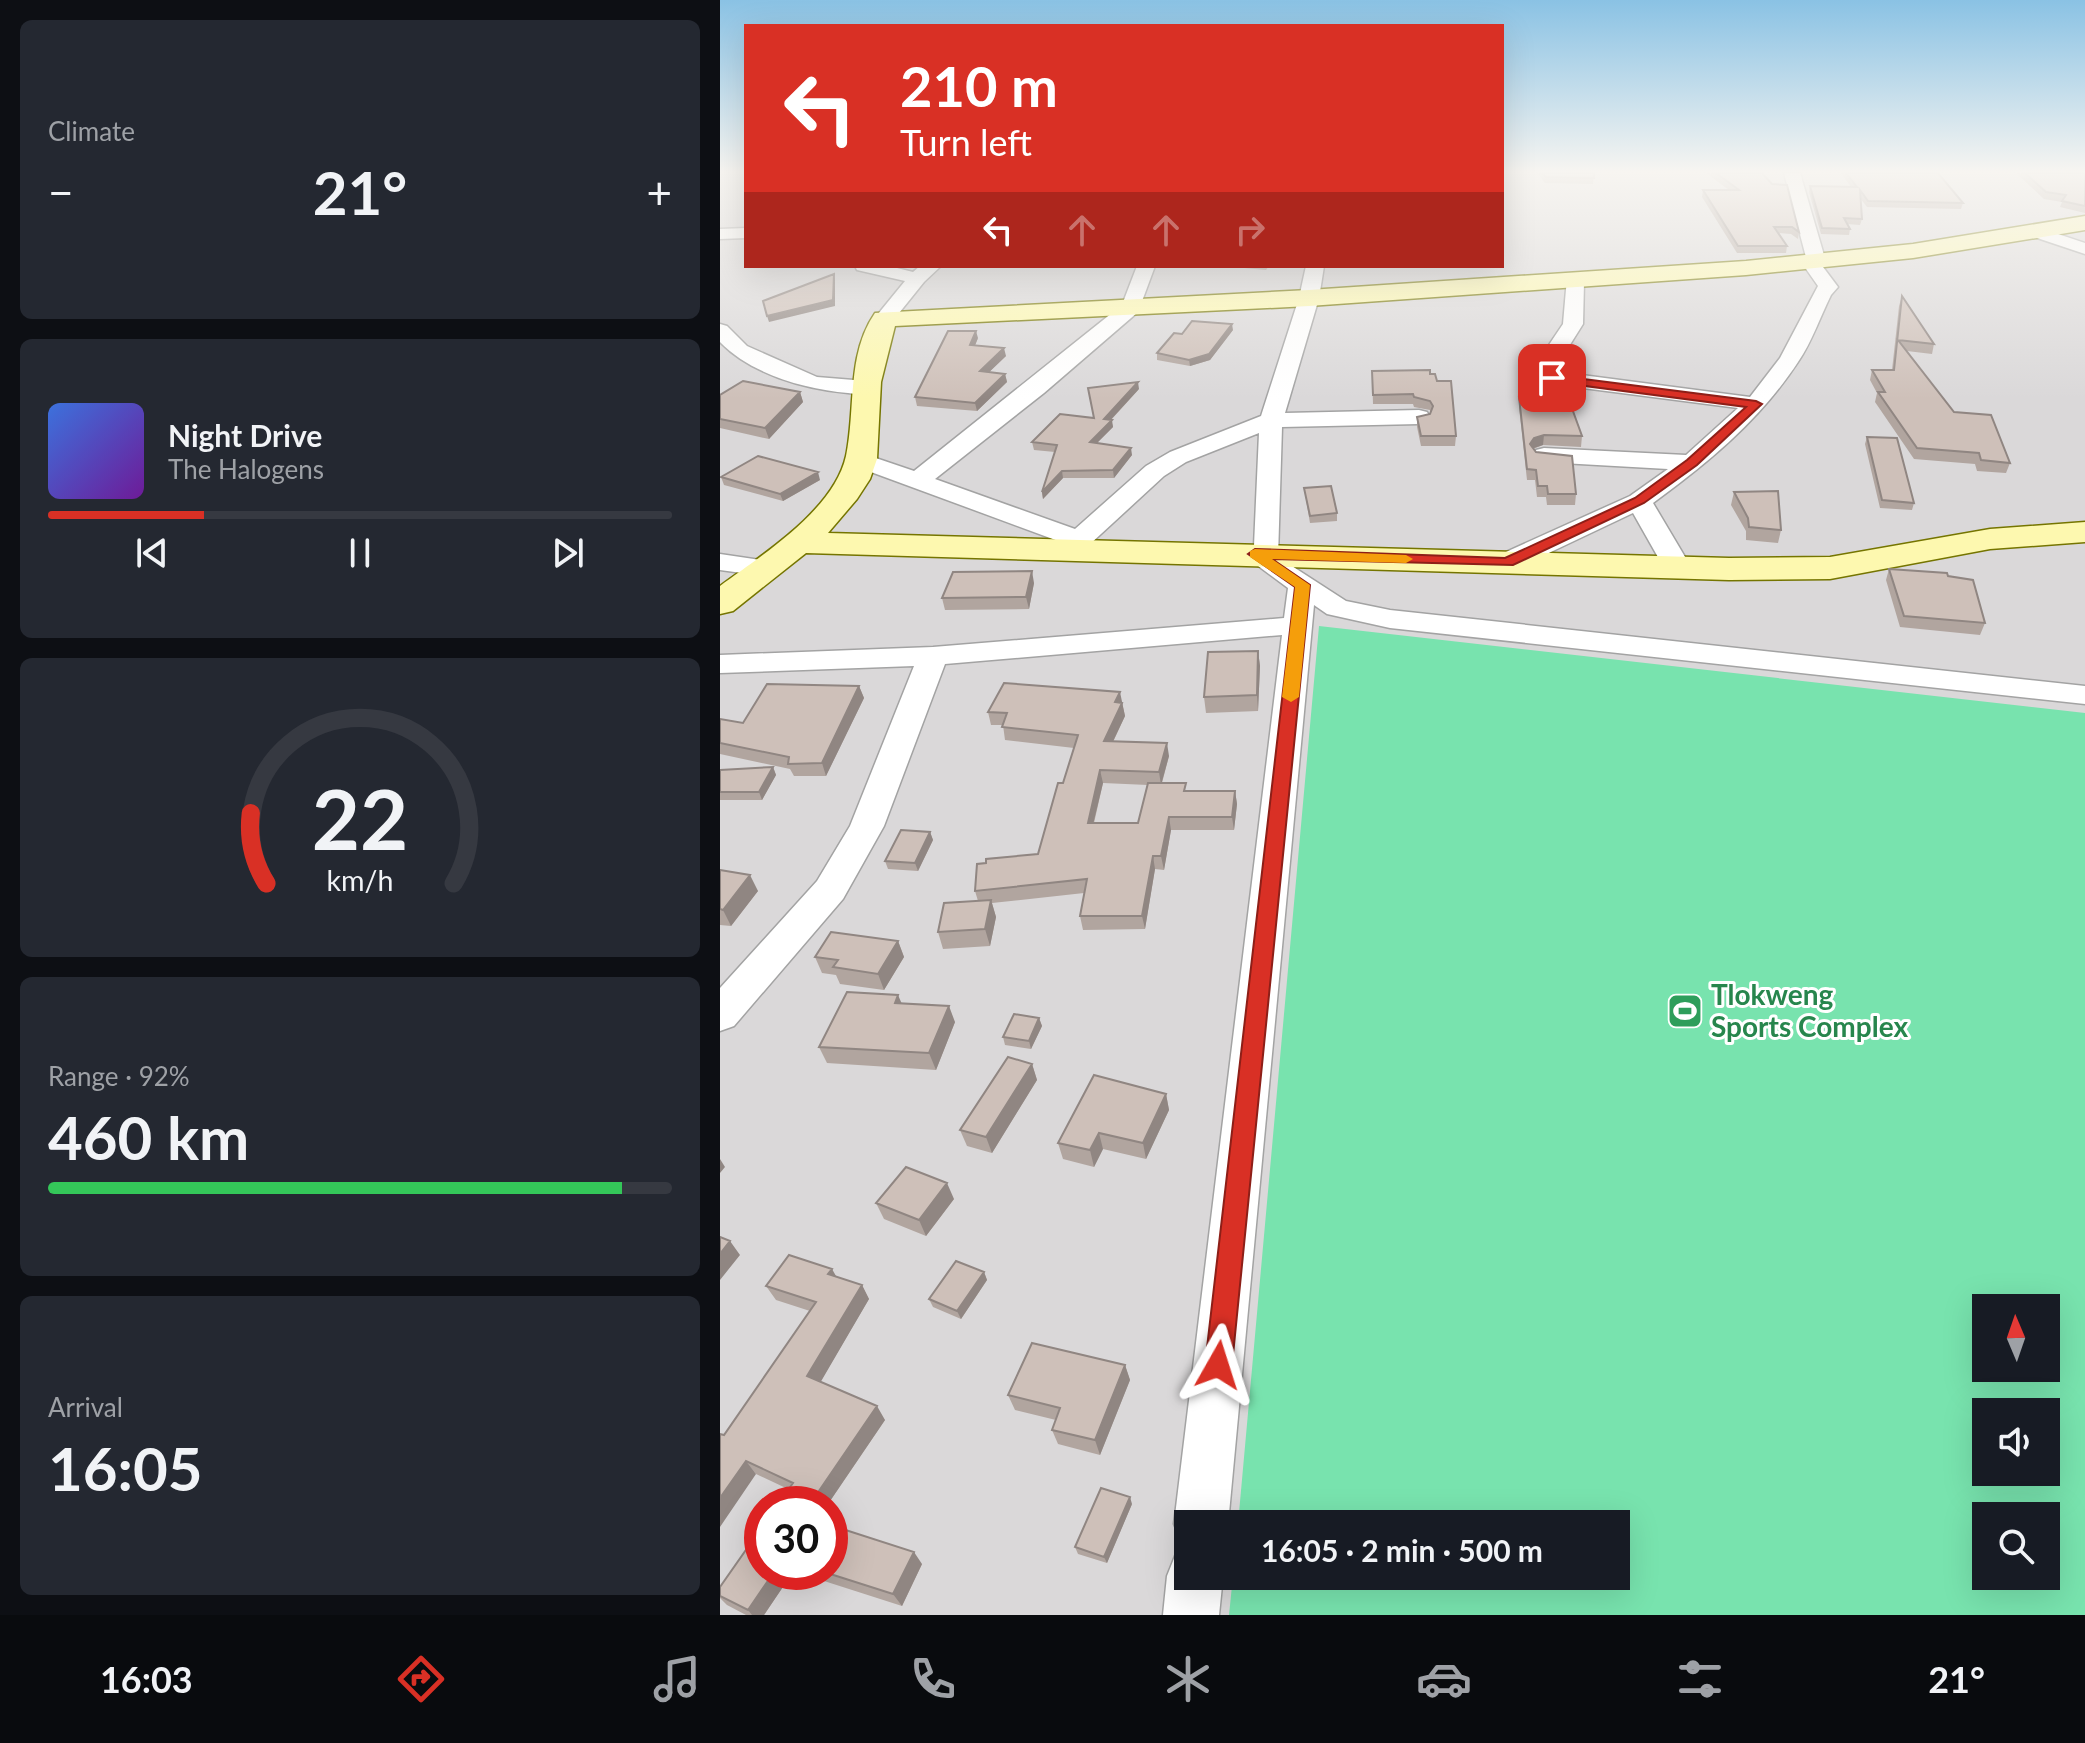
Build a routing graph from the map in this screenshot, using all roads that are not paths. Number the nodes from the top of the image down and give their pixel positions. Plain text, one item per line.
1 (1813, 248) edge
2 (1935, 248) edge
3 (1817, 262) junction
4 (884, 268) edge
5 (1145, 268) edge
6 (1315, 268) edge
7 (924, 272) edge
8 (1574, 282) junction
9 (1309, 298) junction
10 (1131, 308) junction
11 (884, 319) junction
12 (720, 330) edge
13 (866, 388) junction
14 (1756, 404) junction
15 (1419, 417) edge
16 (1271, 420) junction
17 (1544, 455) edge
18 (861, 460) junction
19 (1692, 463) junction
20 (917, 481) junction
21 (1639, 501) junction
22 (2085, 532) edge
23 (797, 542) junction
24 (1074, 546) junction
25 (1261, 554) junction
26 (720, 562) edge
27 (1507, 562) junction
28 (1677, 567) junction
29 (764, 568) junction
30 (720, 603) edge
31 (1300, 605) junction
32 (933, 656) junction
33 (720, 664) edge
34 (2085, 695) edge
35 (720, 1015) edge
36 (1203, 1510) edge
37 (1194, 1590) edge
38 (1191, 1615) edge

1 - 3 street
2 - 3 street
3 - 8 street
3 - 14 street
4 - 7 street
5 - 10 street
6 - 9 street
7 - 11 street
8 - 9 street
8 - 14 street
9 - 10 street
9 - 16 street
10 - 11 street
10 - 20 street
11 - 13 street
12 - 13 street
13 - 18 street
14 - 19 street
15 - 16 street
16 - 24 street
16 - 25 street
17 - 19 street
18 - 20 street
18 - 23 street
19 - 21 street
20 - 24 street
21 - 27 street
21 - 28 street
22 - 28 street
23 - 24 street
23 - 29 street
24 - 25 street
25 - 27 street
25 - 31 street
26 - 29 street
27 - 28 street
29 - 30 street
31 - 32 street
31 - 34 street
31 - 36 street
32 - 33 street
32 - 35 street
37 - 38 street

